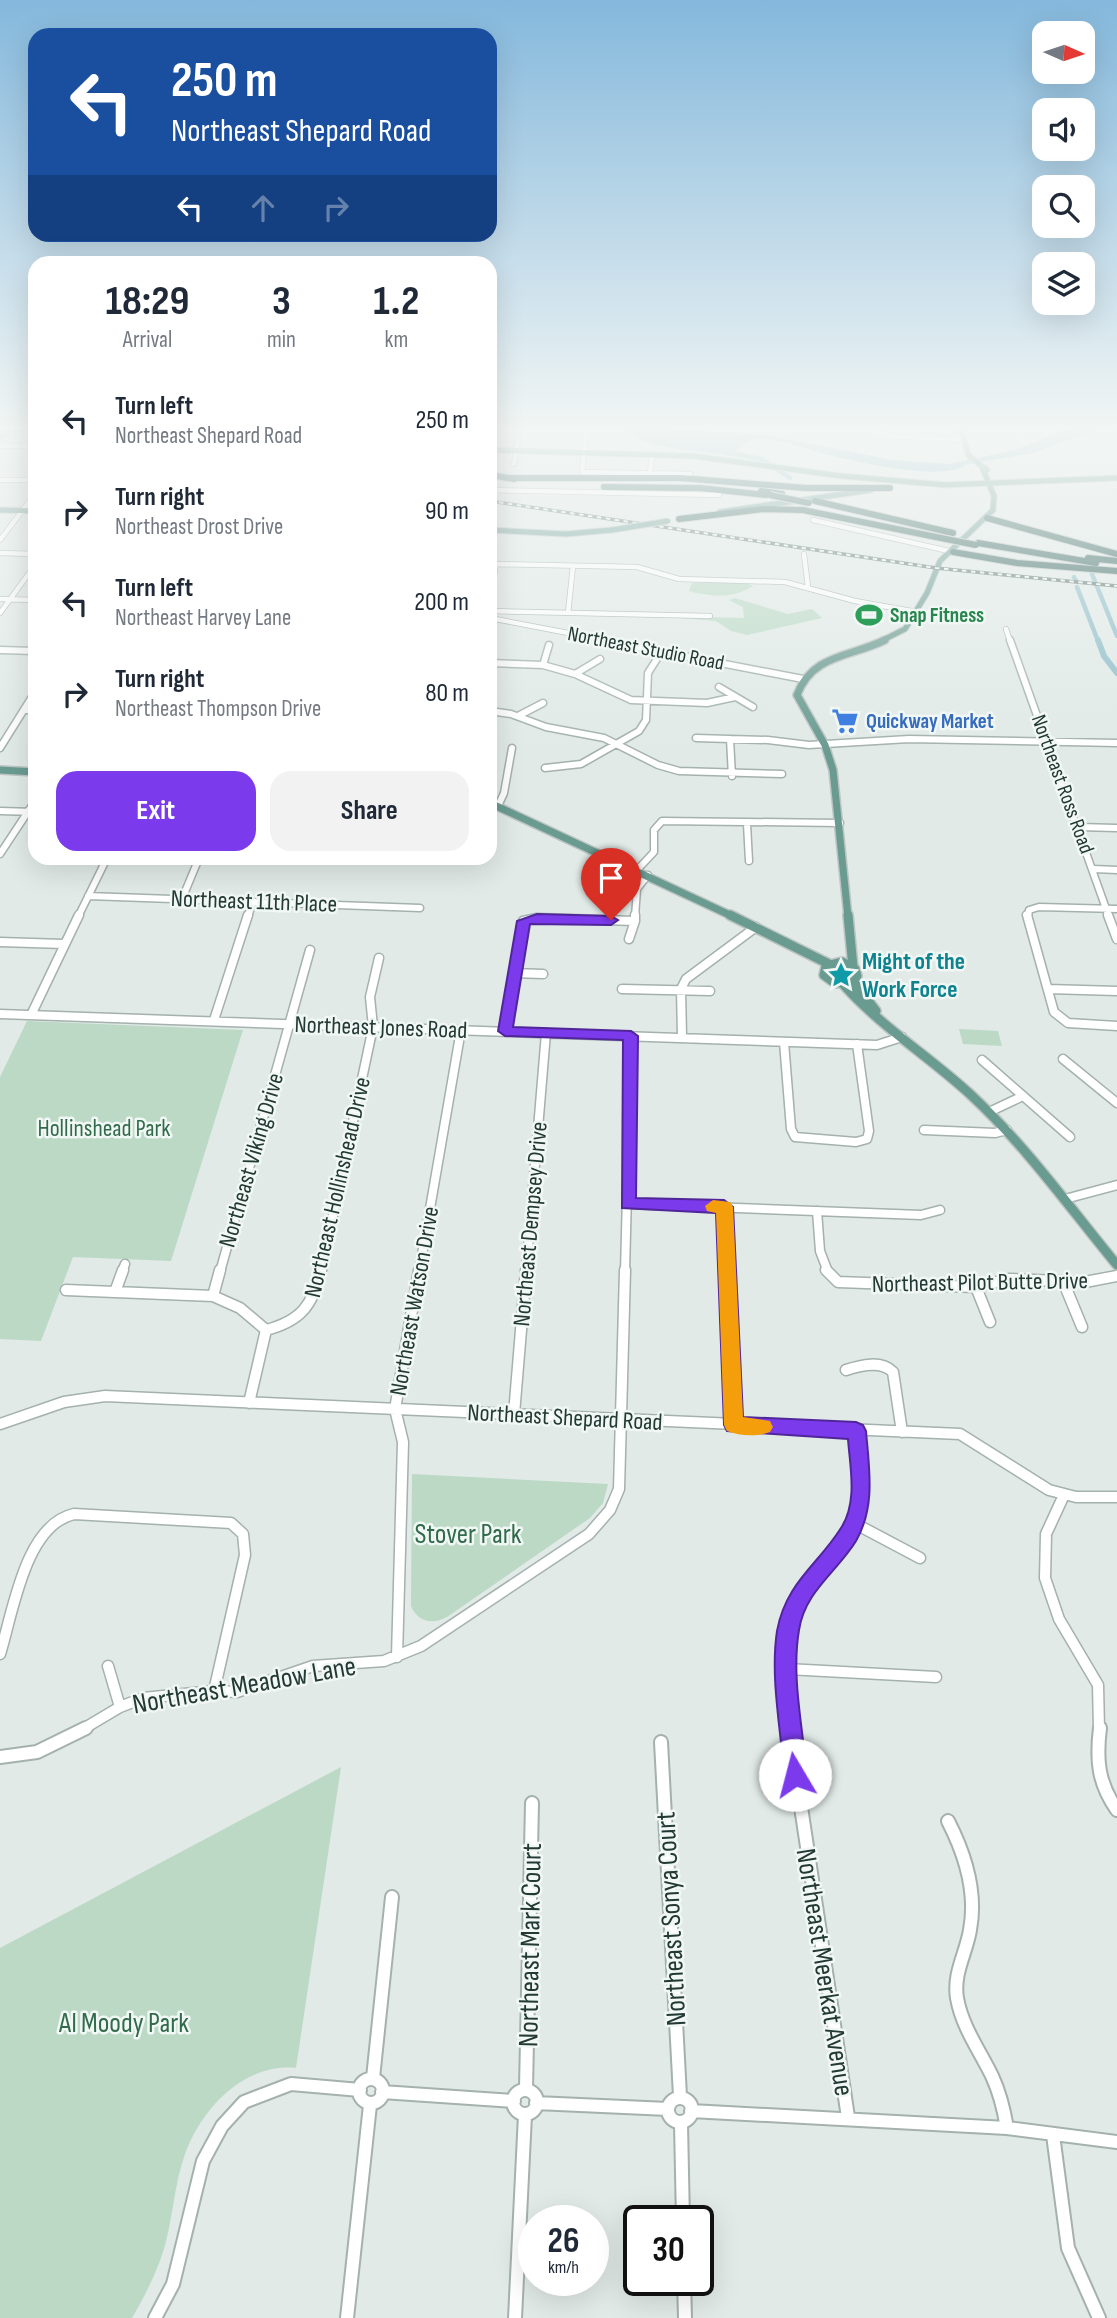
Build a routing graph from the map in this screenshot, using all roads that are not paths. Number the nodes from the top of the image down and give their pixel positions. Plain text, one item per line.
1 (879, 535) edge
2 (944, 535) edge
3 (946, 535) edge
4 (970, 535) edge
5 (1049, 535) edge
6 (949, 536) junction
7 (978, 542) junction
8 (953, 552) junction
9 (0, 553) edge
10 (28, 554) edge
11 (804, 554) dead end
12 (1117, 554) edge
13 (1117, 563) edge
14 (497, 564) edge
15 (573, 566) junction
16 (1117, 571) edge
17 (28, 575) edge
18 (808, 587) junction
19 (0, 598) edge
20 (10, 599) junction
21 (28, 600) edge
22 (497, 611) edge
23 (917, 612) junction
24 (0, 613) edge
25 (568, 613) junction
26 (710, 615) dead end
27 (497, 619) edge
28 (1006, 629) dead end
29 (549, 645) dead end
30 (0, 650) edge
31 (662, 650) junction
32 (28, 652) edge
33 (600, 659) dead end
34 (497, 663) edge
35 (543, 665) junction
36 (575, 674) junction
37 (803, 679) junction
38 (719, 687) dead end
39 (735, 697) junction
40 (646, 702) junction
41 (28, 703) edge
42 (543, 703) dead end
43 (753, 707) dead end
44 (24, 710) junction
45 (28, 710) edge
46 (497, 712) edge
47 (518, 716) junction
48 (696, 738) dead end
49 (730, 739) junction
50 (1047, 742) junction
51 (1117, 743) edge
52 (618, 745) junction
53 (825, 745) junction
54 (0, 748) edge
55 (512, 748) dead end
56 (545, 768) dead end
57 (0, 771) edge
58 (28, 772) edge
59 (782, 774) dead end
60 (732, 776) junction
61 (497, 801) edge
62 (497, 805) edge
63 (0, 811) edge
64 (28, 812) edge
65 (1111, 817) dead end
66 (28, 818) edge
67 (839, 823) junction
68 (747, 824) junction
69 (1079, 827) junction
70 (1116, 830) edge
71 (0, 854) edge
72 (749, 862) dead end
73 (104, 865) edge
74 (196, 865) edge
75 (1094, 869) junction
76 (637, 870) junction
77 (1117, 870) edge
78 (648, 875) junction
79 (88, 896) junction
80 (182, 899) junction
81 (253, 901) junction
82 (420, 908) dead end
83 (1108, 908) junction
84 (1117, 909) edge
85 (635, 921) junction
86 (756, 927) junction
87 (849, 933) junction
88 (629, 939) dead end
89 (1117, 939) edge
90 (0, 942) edge
91 (64, 944) junction
92 (310, 950) dead end
93 (379, 958) dead end
94 (842, 962) junction
95 (853, 967) junction
96 (826, 968) junction
97 (513, 973) junction
98 (543, 974) dead end
99 (853, 981) junction
100 (843, 984) junction
101 (622, 989) dead end
102 (681, 989) junction
103 (1048, 989) junction
104 (710, 991) dead end
105 (1117, 991) edge
106 (0, 1014) edge
107 (31, 1014) junction
108 (880, 1018) junction
109 (214, 1020) junction
110 (289, 1024) junction
111 (1117, 1026) edge
112 (373, 1027) junction
113 (461, 1030) junction
114 (505, 1031) junction
115 (546, 1033) junction
116 (631, 1036) junction
117 (681, 1037) junction
118 (902, 1037) junction
119 (784, 1042) junction
120 (857, 1044) junction
121 (1063, 1059) dead end
122 (982, 1060) dead end
123 (1023, 1096) junction
124 (1115, 1098) edge
125 (989, 1112) junction
126 (924, 1130) dead end
127 (1007, 1130) junction
128 (1070, 1137) dead end
129 (1117, 1185) edge
130 (1065, 1199) junction
131 (628, 1204) junction
132 (724, 1207) junction
133 (940, 1210) dead end
134 (817, 1211) junction
135 (125, 1264) dead end
136 (1117, 1265) edge
137 (1117, 1276) edge
138 (1063, 1280) junction
139 (976, 1287) junction
140 (66, 1290) dead end
141 (115, 1292) junction
142 (213, 1296) junction
143 (990, 1322) dead end
144 (1082, 1326) dead end
145 (266, 1330) junction
146 (846, 1370) dead end
147 (249, 1403) junction
148 (395, 1409) junction
149 (514, 1414) junction
150 (623, 1419) junction
151 (0, 1424) edge
152 (734, 1425) junction
153 (856, 1431) junction
154 (902, 1432) junction
155 (1064, 1495) junction
156 (1117, 1497) edge
157 (854, 1523) junction
158 (920, 1558) dead end
159 (0, 1654) edge
160 (397, 1657) junction
161 (108, 1666) dead end
162 (787, 1669) junction
163 (936, 1677) dead end
164 (214, 1691) junction
165 (120, 1707) junction
166 (661, 1742) dead end
167 (0, 1757) edge
168 (532, 1802) dead end
169 (1117, 1810) edge
170 (948, 1821) dead end
171 (392, 1897) dead end
172 (373, 2078) junction
173 (526, 2088) junction
174 (360, 2090) junction
175 (382, 2092) junction
176 (680, 2096) junction
177 (514, 2101) junction
178 (536, 2102) junction
179 (370, 2105) junction
180 (668, 2109) junction
181 (691, 2111) junction
182 (525, 2115) junction
183 (848, 2117) junction
184 (681, 2124) junction
185 (1007, 2128) junction
186 (1053, 2134) junction
187 (1117, 2142) edge
188 (683, 2205) edge
189 (684, 2296) edge
190 (155, 2318) edge
191 (347, 2318) edge
192 (515, 2318) edge
193 (685, 2318) edge
194 (1098, 2318) edge

1 - 8 street
2 - 6 highway
3 - 6 highway
4 - 8 main road
5 - 12 highway
6 - 7 highway, bridge
7 - 13 highway
7 - 13 highway
8 - 16 highway
8 - 23 main road
9 - 10 street
11 - 18 street
14 - 15 street
15 - 18 street
15 - 25 street
17 - 20 street
18 - 23 street
19 - 20 street
20 - 21 street
20 - 24 street
22 - 25 street
23 - 37 main road
25 - 26 street
27 - 31 street, Northeast Studio Road
28 - 50 street, Northeast Ross Road
29 - 35 street
30 - 32 street
31 - 37 street, Northeast Studio Road
31 - 40 street
33 - 36 street
34 - 35 street
35 - 36 street
36 - 40 street
37 - 53 main road
38 - 39 street
39 - 40 street
39 - 43 street
40 - 52 street
41 - 44 street
42 - 47 street
44 - 45 street
44 - 54 street
46 - 47 street
47 - 52 street
48 - 49 street
49 - 53 street
49 - 60 street
50 - 51 street
50 - 53 street
50 - 69 street, Northeast Ross Road
52 - 56 street
52 - 60 street
53 - 67 main road
55 - 61 street
57 - 58 main road
59 - 60 street
62 - 76 main road
63 - 64 street
65 - 70 street
66 - 71 street
67 - 68 street
67 - 87 main road
68 - 72 street
68 - 76 street
69 - 70 street
69 - 75 street, Northeast Ross Road
73 - 79 street
74 - 80 street
75 - 77 street
75 - 83 street, Northeast Ross Road
76 - 78 main road
78 - 85 street
78 - 86 main road
79 - 80 street, Northeast 11th Place
79 - 91 street
80 - 81 street, Northeast 11th Place
81 - 82 street, Northeast 11th Place
81 - 109 street
83 - 84 street
83 - 89 street, Northeast Ross Road
83 - 103 street
85 - 88 street
85 - 97 street
86 - 96 main road
86 - 102 street
87 - 94 main road
87 - 95 main road
90 - 91 street
91 - 107 street
92 - 110 street, Northeast Viking Drive
93 - 112 street, Northeast Hollinshead Drive
94 - 95 main road
94 - 96 main road
95 - 99 main road
96 - 100 main road
97 - 98 street
97 - 114 street
99 - 100 main road
99 - 108 main road
100 - 108 main road
101 - 102 street
102 - 104 street
102 - 117 street
103 - 105 street
103 - 111 street
106 - 107 street, Northeast Jones Road
107 - 109 street, Northeast Jones Road
108 - 118 main road
109 - 110 street, Northeast Jones Road
110 - 112 street, Northeast Jones Road
110 - 142 street, Northeast Viking Drive
112 - 113 street, Northeast Jones Road
112 - 145 street, Northeast Hollinshead Drive
113 - 114 street, Northeast Jones Road
113 - 148 street, Northeast Watson Drive
114 - 115 street, Northeast Jones Road
115 - 116 street, Northeast Jones Road
115 - 149 street, Northeast Dempsey Drive
116 - 117 street, Northeast Jones Road
116 - 131 street, Northeast Meadow Lane
117 - 119 street, Northeast Jones Road
118 - 120 street, Northeast Jones Road
118 - 125 main road
119 - 120 street, Northeast Jones Road
119 - 120 street
121 - 124 street
122 - 123 street
123 - 125 street
123 - 128 street
125 - 127 main road
126 - 127 street
127 - 130 main road
129 - 130 street
130 - 136 main road
131 - 132 street
131 - 150 street, Northeast Meadow Lane
132 - 134 street
132 - 152 street
133 - 134 street
134 - 139 street, Northeast Pilot Butte Drive
135 - 141 street
137 - 138 street, Northeast Pilot Butte Drive
138 - 139 street, Northeast Pilot Butte Drive
138 - 144 street
139 - 143 street
140 - 141 street
141 - 142 street
142 - 145 street
145 - 147 street
146 - 154 street
147 - 148 street, Northeast Shepard Road
147 - 151 street, Northeast Shepard Road
148 - 149 street, Northeast Shepard Road
148 - 160 street, Northeast Watson Drive
149 - 150 street, Northeast Shepard Road
150 - 152 street, Northeast Shepard Road
150 - 160 street, Northeast Meadow Lane
152 - 153 street, Northeast Shepard Road
153 - 154 street, Northeast Shepard Road
153 - 157 street, Northeast Meerkat Avenue
154 - 155 street, Northeast Shepard Road
155 - 156 street, Northeast Shepard Road
155 - 169 street
157 - 158 street
157 - 162 street, Northeast Meerkat Avenue
159 - 164 street
160 - 164 street, Northeast Meadow Lane
161 - 165 street
162 - 163 street
162 - 183 street, Northeast Meerkat Avenue
164 - 165 street, Northeast Meadow Lane
165 - 167 street, Northeast Meadow Lane
166 - 176 street, Northeast Sonya Court
168 - 173 street, Northeast Mark Court
170 - 185 street
171 - 172 street
172 - 174 street
172 - 175 street
173 - 177 street
173 - 178 street
174 - 179 street
174 - 190 street
175 - 177 street
175 - 179 street
176 - 180 street
176 - 181 street
177 - 182 street
178 - 180 street
178 - 182 street
179 - 191 street
180 - 184 street
181 - 183 street
181 - 184 street
182 - 192 street
183 - 185 street
184 - 188 street
185 - 186 street
186 - 187 street
186 - 194 street
189 - 193 street

